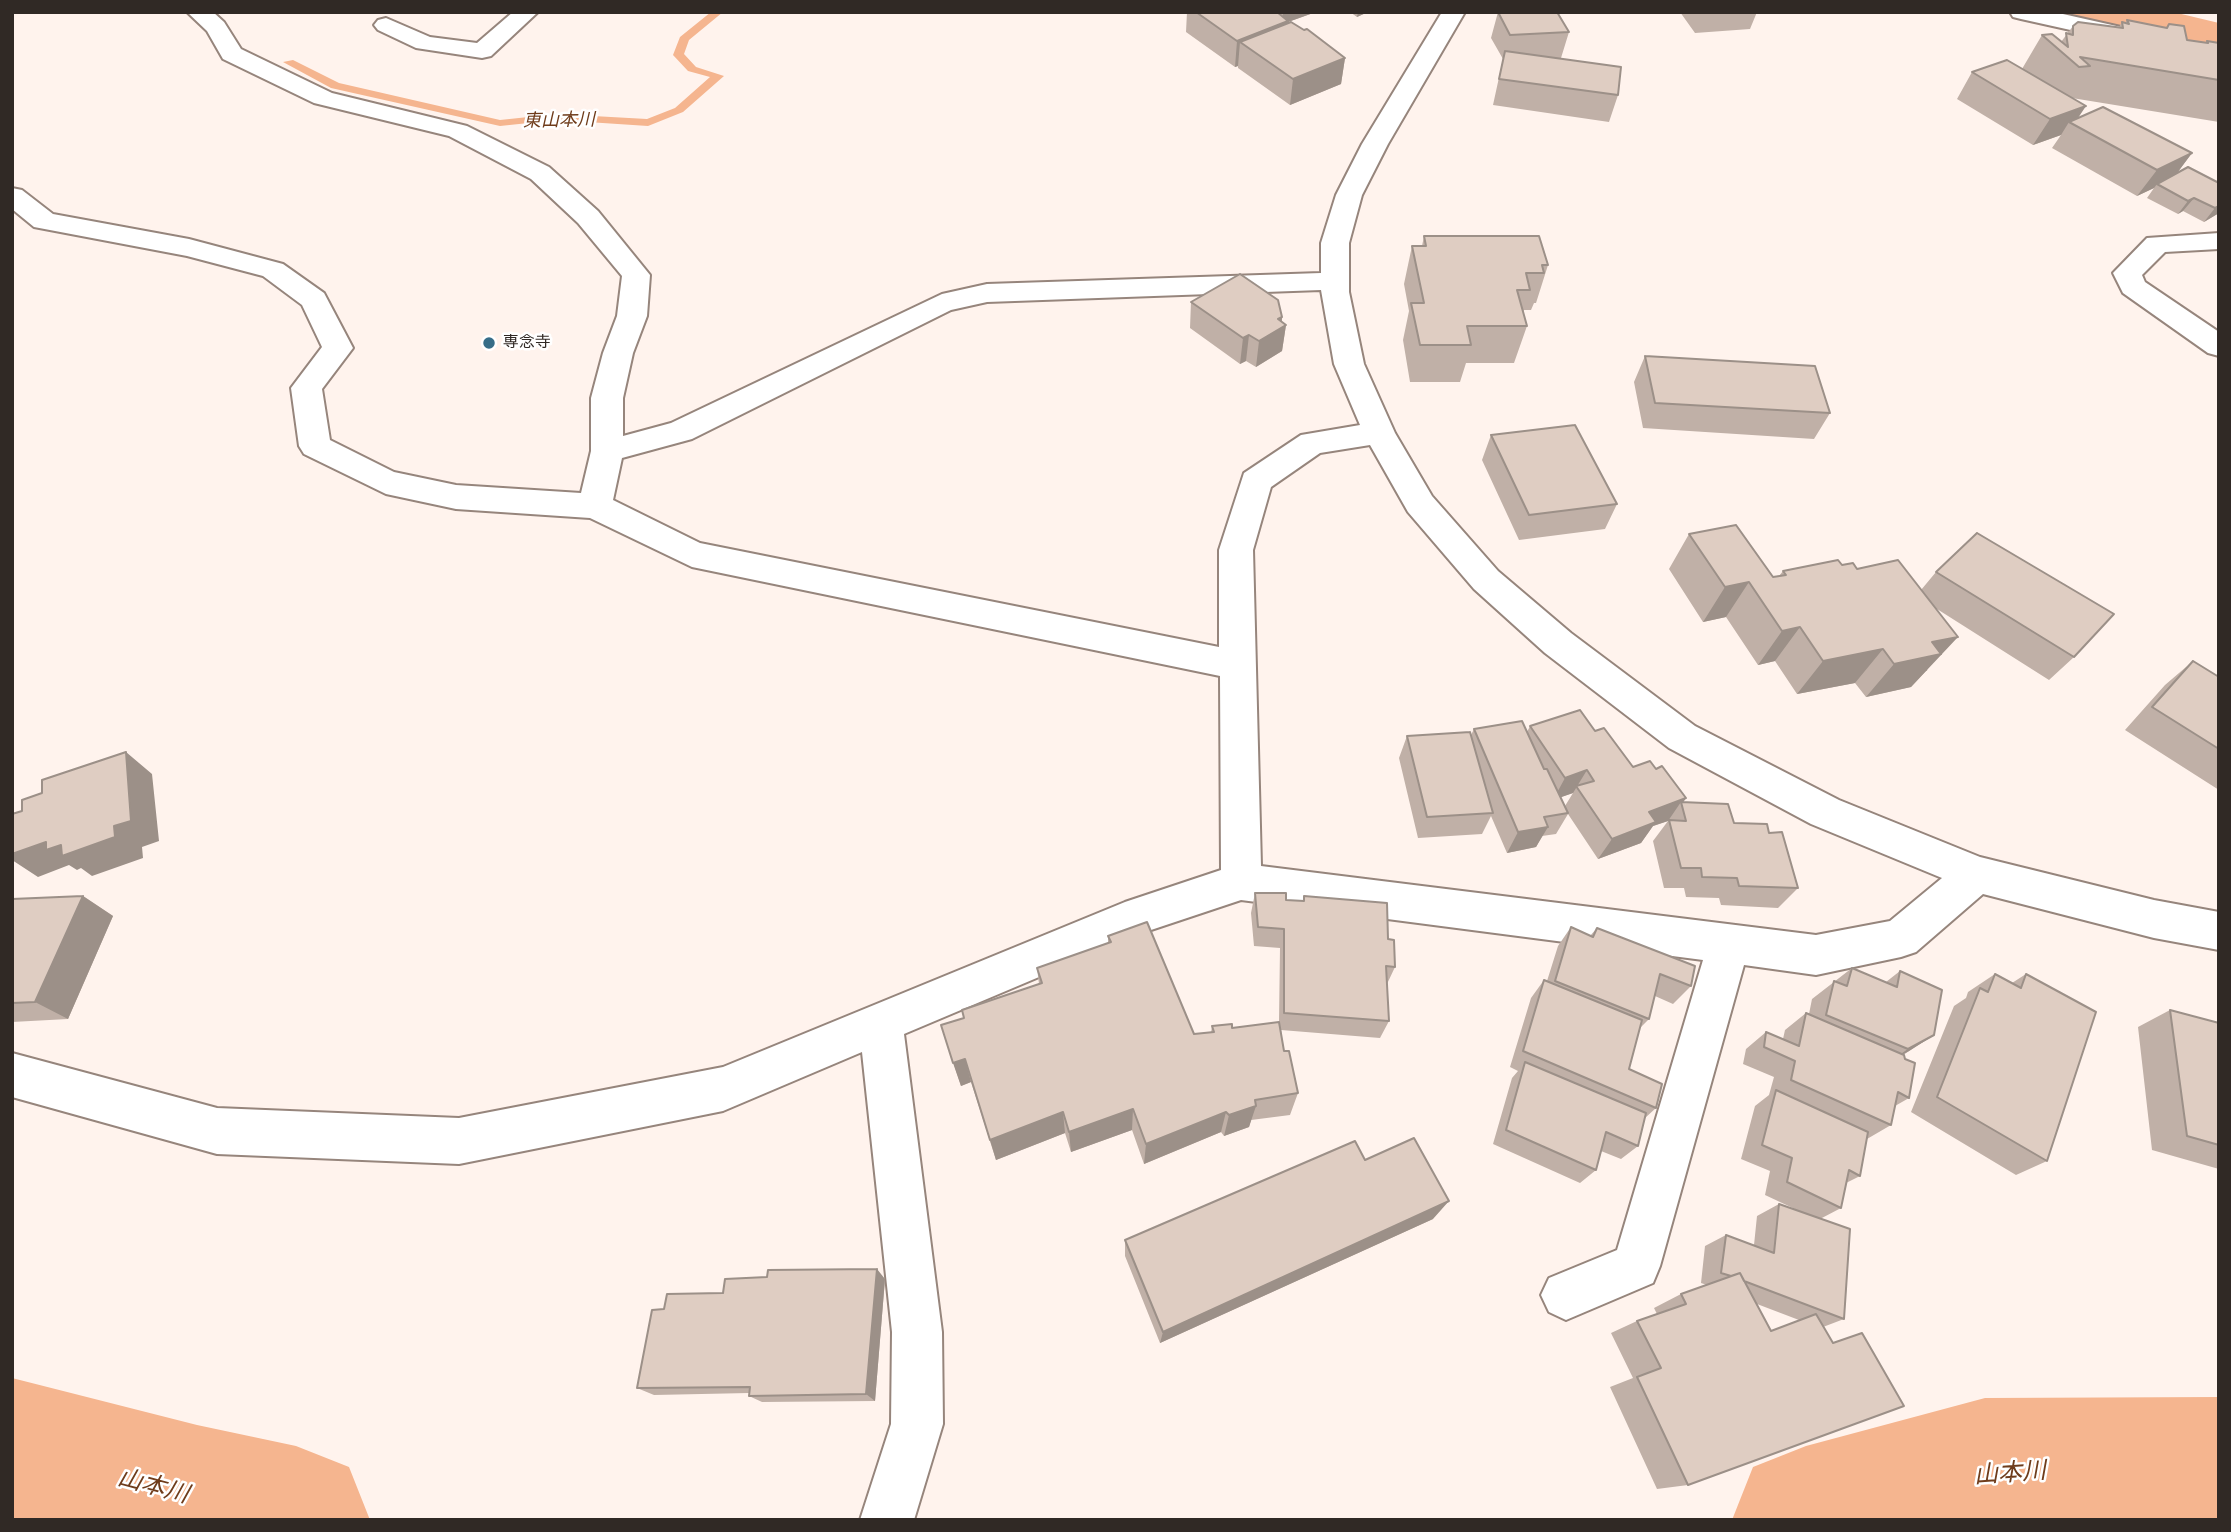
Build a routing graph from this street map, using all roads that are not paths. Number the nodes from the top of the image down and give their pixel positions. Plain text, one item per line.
1 (198, 12) edge
2 (527, 12) edge
3 (1454, 12) edge
4 (2021, 12) edge
5 (386, 25) dead end
6 (2219, 56) edge
7 (12, 196) edge
8 (2219, 241) edge
9 (1335, 281) junction
10 (2219, 346) edge
11 (1379, 433) junction
12 (607, 451) junction
13 (595, 506) junction
14 (1238, 665) junction
15 (1977, 874) junction
16 (1241, 882) junction
17 (2219, 931) edge
18 (1729, 944) junction
19 (881, 1023) junction
20 (12, 1075) edge
21 (1566, 1295) dead end
22 (887, 1520) edge

1 - 12 street
2 - 5 street
3 - 9 street
4 - 6 street
7 - 13 street
8 - 10 street
9 - 11 street
9 - 12 street
11 - 14 street
11 - 15 street
12 - 13 street
13 - 14 street
14 - 16 street
15 - 17 street
15 - 18 street
16 - 18 street
16 - 19 street
18 - 21 street
19 - 20 street
19 - 22 street

